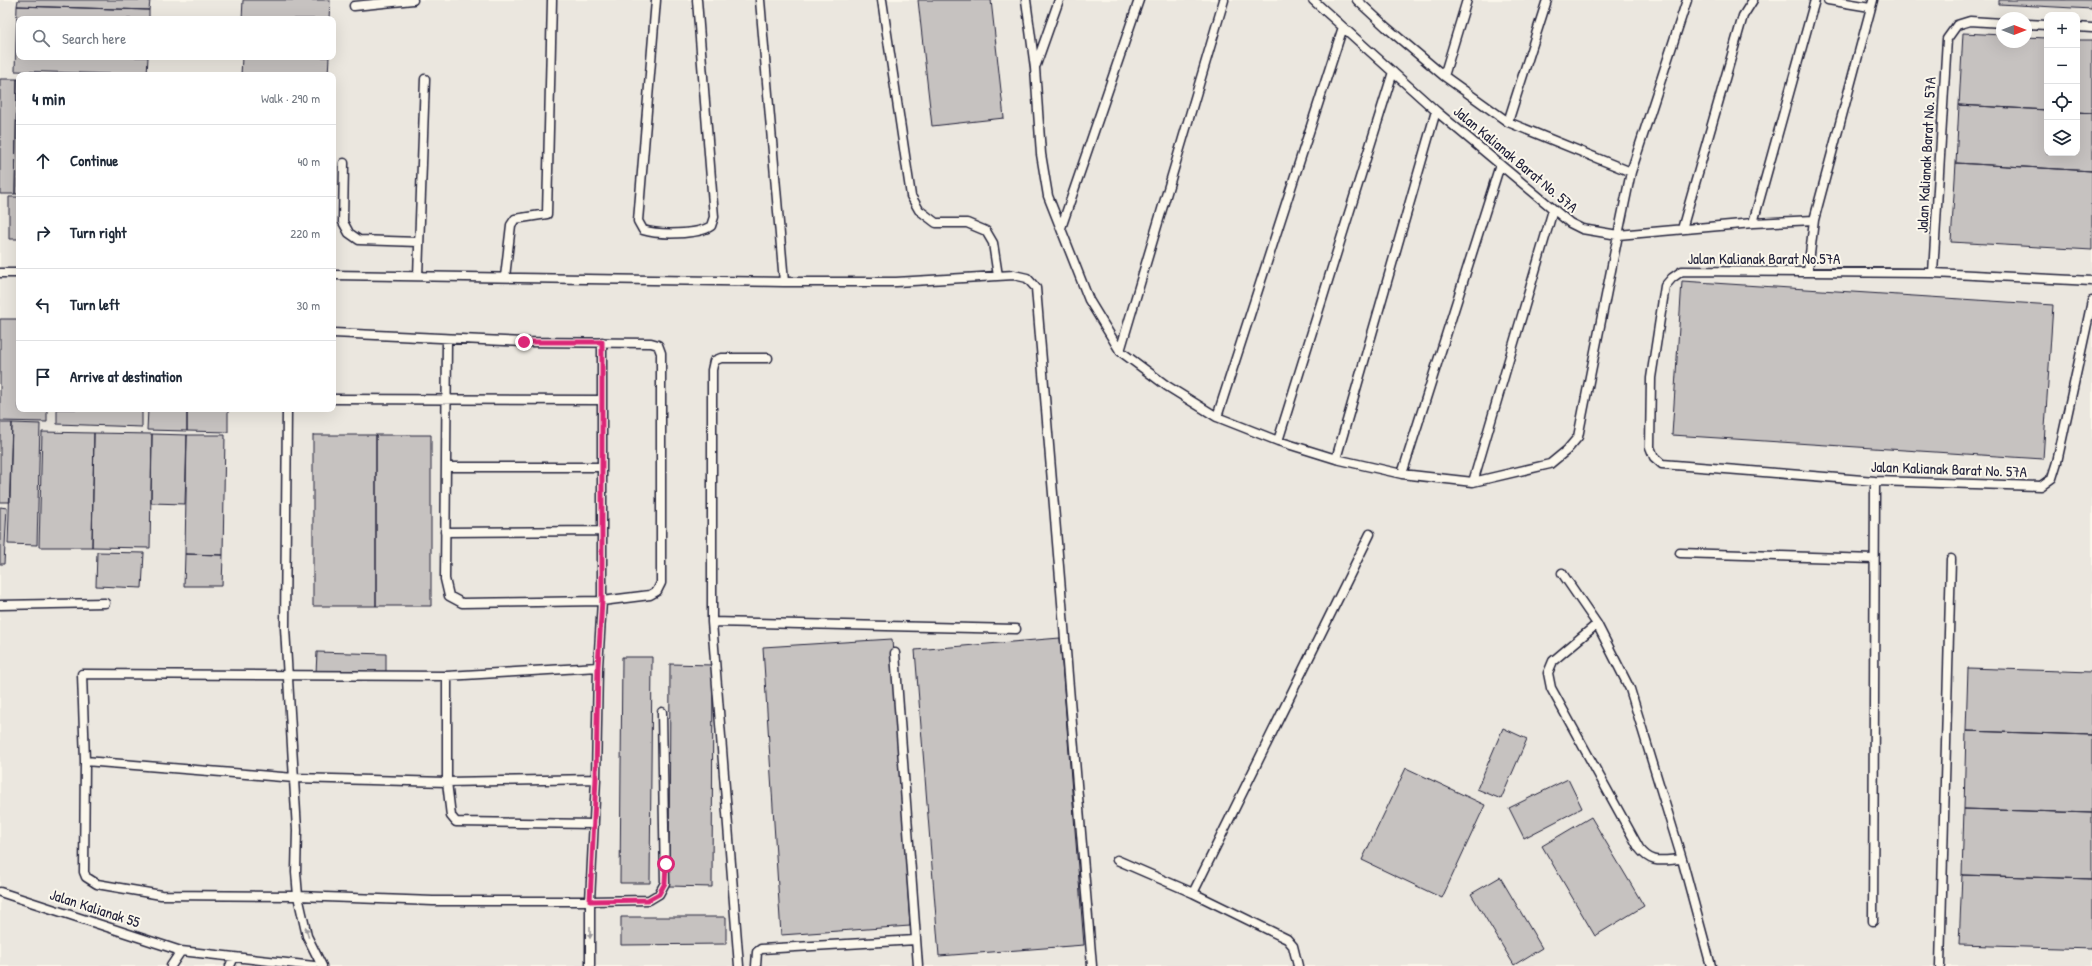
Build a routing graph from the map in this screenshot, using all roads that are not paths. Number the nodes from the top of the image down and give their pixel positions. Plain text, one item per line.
1 (413, 0) edge
2 (552, 0) edge
3 (656, 0) edge
4 (697, 0) edge
5 (760, 0) edge
6 (882, 0) edge
7 (1026, 0) edge
8 (1059, 0) edge
9 (1140, 0) edge
10 (1224, 0) edge
11 (1313, 0) edge
12 (1357, 0) edge
13 (1467, 0) edge
14 (1547, 0) edge
15 (1687, 0) edge
16 (1753, 0) edge
17 (1815, 0) edge
18 (1828, 0) edge
19 (1872, 4) edge
20 (354, 6) dead end
21 (1996, 22) edge
22 (2032, 24) edge
23 (2044, 25) edge
24 (1343, 26) junction
25 (2080, 27) edge
26 (2092, 28) edge
27 (1035, 68) junction
28 (1393, 72) junction
29 (1444, 76) junction
30 (425, 79) dead end
31 (1436, 111) junction
32 (1508, 122) junction
33 (344, 164) dead end
34 (1500, 165) junction
35 (1631, 172) junction
36 (1553, 210) junction
37 (1814, 220) junction
38 (1753, 223) junction
39 (1060, 228) junction
40 (1682, 229) junction
41 (1618, 235) junction
42 (418, 242) junction
43 (1808, 272) junction
44 (0, 273) edge
45 (16, 273) edge
46 (1933, 273) junction
47 (336, 274) edge
48 (418, 276) junction
49 (998, 276) junction
50 (505, 277) junction
51 (2092, 281) edge
52 (784, 282) junction
53 (2092, 301) edge
54 (336, 333) edge
55 (447, 339) junction
56 (602, 342) junction
57 (1120, 351) junction
58 (768, 358) dead end
59 (336, 399) edge
60 (602, 400) junction
61 (447, 401) junction
62 (287, 412) edge
63 (1217, 417) junction
64 (1278, 441) junction
65 (1336, 459) junction
66 (1662, 464) joint
67 (446, 468) junction
68 (602, 468) junction
69 (1402, 474) junction
70 (1875, 481) junction
71 (1473, 482) junction
72 (602, 531) junction
73 (446, 532) junction
74 (1370, 534) dead end
75 (1680, 553) dead end
76 (1874, 559) junction
77 (1951, 560) dead end
78 (1562, 573) dead end
79 (602, 600) junction
80 (105, 603) dead end
81 (0, 605) edge
82 (712, 622) junction
83 (1597, 624) junction
84 (1016, 629) dead end
85 (895, 652) dead end
86 (598, 667) junction
87 (287, 674) junction
88 (447, 676) junction
89 (662, 712) dead end
90 (85, 761) junction
91 (294, 778) junction
92 (596, 778) junction
93 (447, 782) junction
94 (594, 824) junction
95 (1682, 859) junction
96 (1117, 860) dead end
97 (0, 892) edge
98 (1193, 893) junction
99 (298, 896) junction
100 (590, 901) junction
101 (1873, 921) dead end
102 (916, 940) junction
103 (181, 951) junction
104 (234, 957) junction
105 (252, 963) edge
106 (172, 966) edge
107 (230, 966) edge
108 (314, 966) edge
109 (322, 966) edge
110 (590, 966) edge
111 (739, 966) edge
112 (756, 966) edge
113 (918, 966) edge
114 (1092, 966) edge
115 (1298, 966) edge
116 (1711, 966) edge
117 (1940, 966) edge

1 - 20 lane
2 - 50 lane
3 - 4 lane
5 - 52 lane
6 - 49 lane
7 - 27 lane
8 - 27 lane
9 - 39 lane
10 - 57 lane
11 - 24 lane, Jalan Kalianak Barat No. 57A
12 - 29 lane
13 - 29 lane
14 - 32 lane
15 - 35 lane
16 - 40 lane, Jalan Kalianak Barat No.57A
17 - 38 lane
18 - 19 lane
19 - 37 lane
21 - 46 lane, Jalan Kalianak Barat No. 57A
22 - 23 lane
24 - 28 lane, Jalan Kalianak Barat No. 57A
24 - 63 lane
25 - 26 lane
27 - 39 lane
28 - 31 lane, Jalan Kalianak Barat No. 57A
28 - 64 lane
29 - 32 lane
30 - 42 lane
31 - 34 lane, Jalan Kalianak Barat No. 57A
31 - 65 lane
32 - 35 lane
33 - 42 lane
34 - 36 lane, Jalan Kalianak Barat No. 57A
34 - 69 lane
35 - 41 lane
36 - 41 lane, Jalan Kalianak Barat No. 57A
36 - 71 lane
37 - 38 lane, Jalan Kalianak Barat No. 57A
37 - 43 lane
38 - 40 lane, Jalan Kalianak Barat No. 57A
39 - 57 lane
40 - 41 lane, Jalan Kalianak Barat No. 57A
41 - 71 lane
42 - 48 lane
43 - 46 lane, Jalan Kalianak Barat No.57A
43 - 66 lane, Jalan Kalianak Barat No.57A
44 - 45 lane
46 - 51 lane
47 - 48 lane
48 - 50 lane
49 - 52 lane
49 - 114 lane
50 - 52 lane
53 - 70 lane, Jalan Kalianak Barat No. 57A
54 - 55 lane
55 - 56 lane
55 - 61 lane
56 - 60 lane
56 - 79 lane
57 - 63 lane
58 - 82 lane
59 - 61 lane
60 - 61 lane
60 - 68 lane
61 - 67 lane
62 - 87 lane
63 - 64 lane
64 - 65 lane
65 - 69 lane
66 - 70 lane, Jalan Kalianak Barat No. 57A
67 - 68 lane
67 - 73 lane
68 - 72 lane
69 - 71 lane
70 - 76 lane
72 - 73 lane
72 - 79 lane
73 - 79 lane
74 - 98 lane
75 - 76 lane
76 - 101 lane
77 - 117 lane
78 - 83 lane
79 - 86 lane
80 - 81 lane
82 - 84 lane
82 - 111 lane
83 - 95 lane
83 - 95 lane
85 - 102 lane
86 - 88 lane
86 - 92 lane
87 - 88 lane
87 - 90 lane
87 - 91 lane
88 - 93 lane
89 - 100 lane
90 - 91 lane
90 - 99 lane
91 - 93 lane
91 - 99 lane
92 - 93 lane
92 - 94 lane
93 - 94 lane
94 - 100 lane
95 - 116 lane
96 - 98 lane
97 - 103 lane, Jalan Kalianak 55
98 - 115 lane
99 - 100 lane
109 -> 99 lane
100 -> 110 lane
102 - 112 lane
102 - 113 lane
103 - 104 lane, Jalan Kalianak 55
103 - 106 lane
104 - 105 lane, Jalan Kalianak 55
104 - 107 lane
105 - 108 lane, Jalan Kalianak 55

